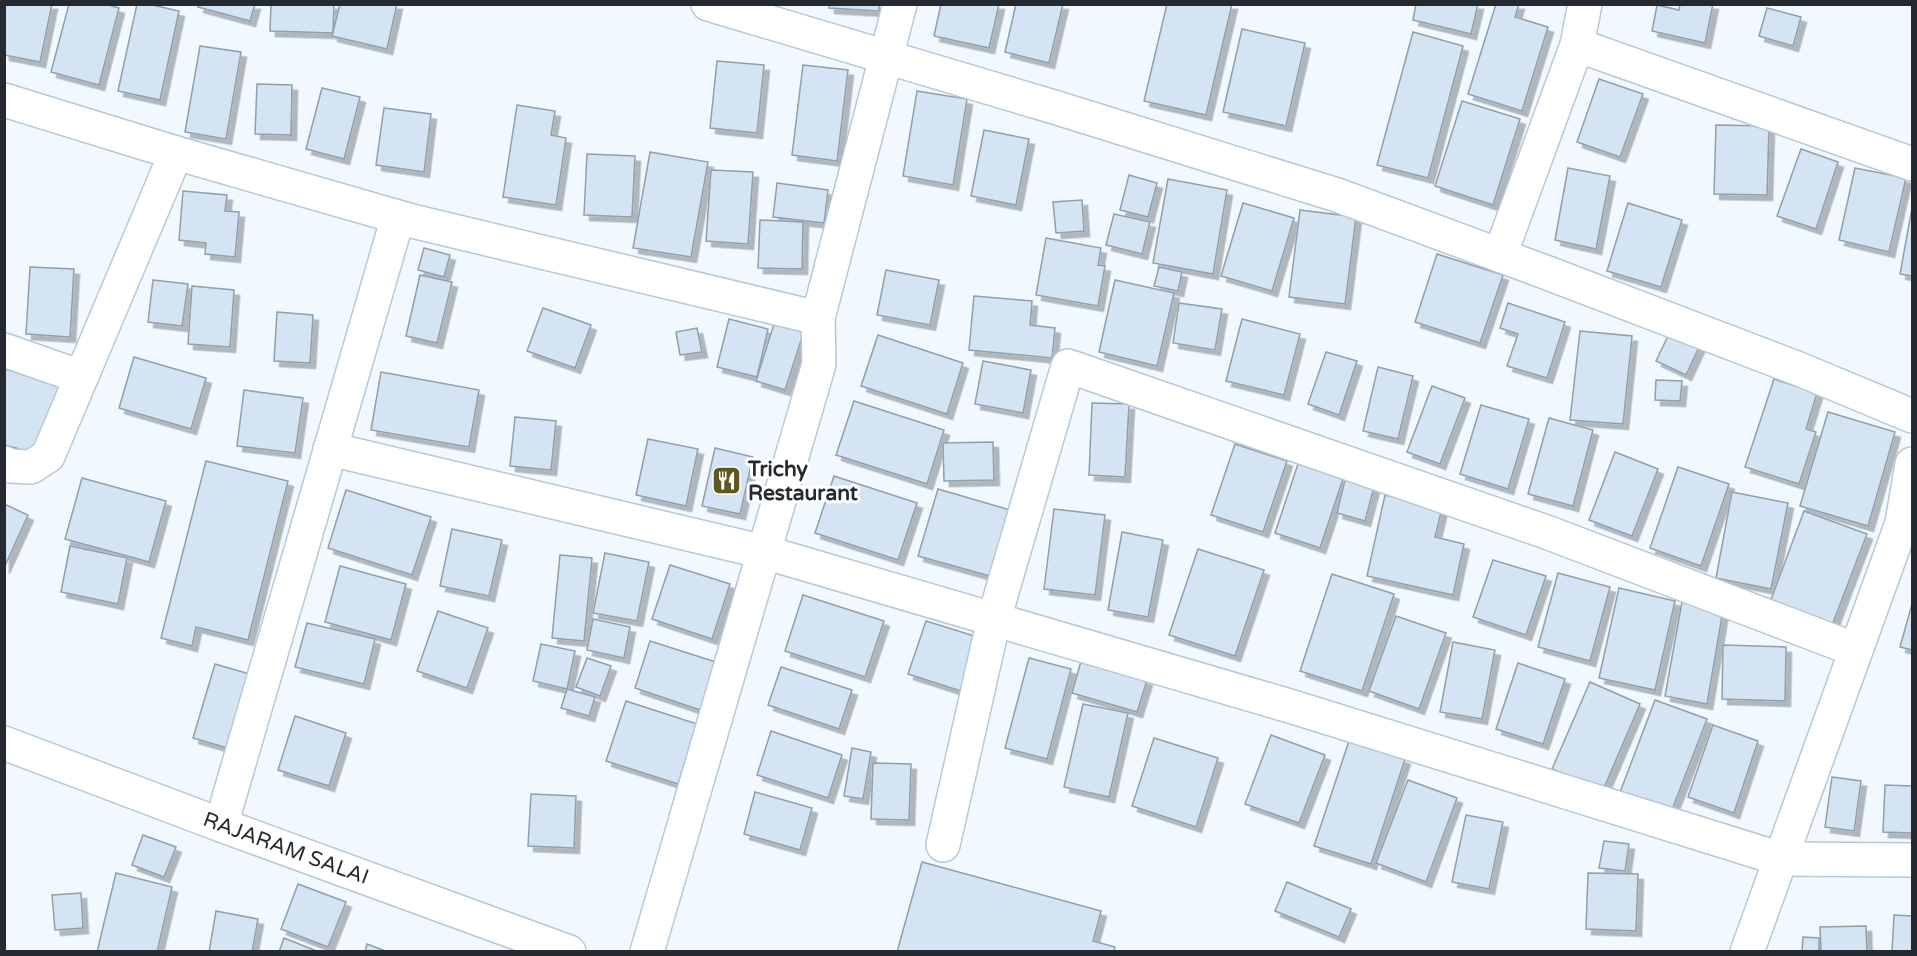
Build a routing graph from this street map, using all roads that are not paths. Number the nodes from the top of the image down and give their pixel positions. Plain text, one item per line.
1 (708, 4) edge
2 (900, 4) edge
3 (1585, 4) edge
4 (1577, 45) junction
5 (886, 57) junction
6 (4, 100) edge
7 (176, 153) junction
8 (1912, 164) edge
9 (398, 217) junction
10 (1500, 255) junction
11 (818, 318) junction
12 (4, 350) edge
13 (81, 376) junction
14 (1912, 416) edge
15 (330, 449) junction
16 (4, 463) edge
17 (1912, 464) edge
18 (764, 552) junction
19 (994, 620) junction
20 (1856, 650) junction
21 (4, 743) edge
22 (221, 825) junction
23 (943, 845) dead end
24 (1781, 859) junction
25 (1912, 860) edge
26 (568, 951) edge
27 (647, 951) edge
28 (1747, 951) edge

1 - 5 street
2 - 5 street
3 - 4 street
4 - 8 street
4 - 10 street
5 - 10 street
5 - 11 street
6 - 7 street
7 - 9 street
7 - 13 street
9 - 11 street
9 - 15 street
10 - 14 street
11 - 18 street
12 - 13 street
13 - 16 street
15 - 18 street
15 - 22 street
17 - 20 street
18 - 19 street
18 - 27 street
19 - 20 street
19 - 23 street
19 - 24 street
20 - 24 street
21 - 22 street, RAJARAM SALAI
22 - 26 street, RAJARAM SALAI
24 - 25 street
24 - 28 street

